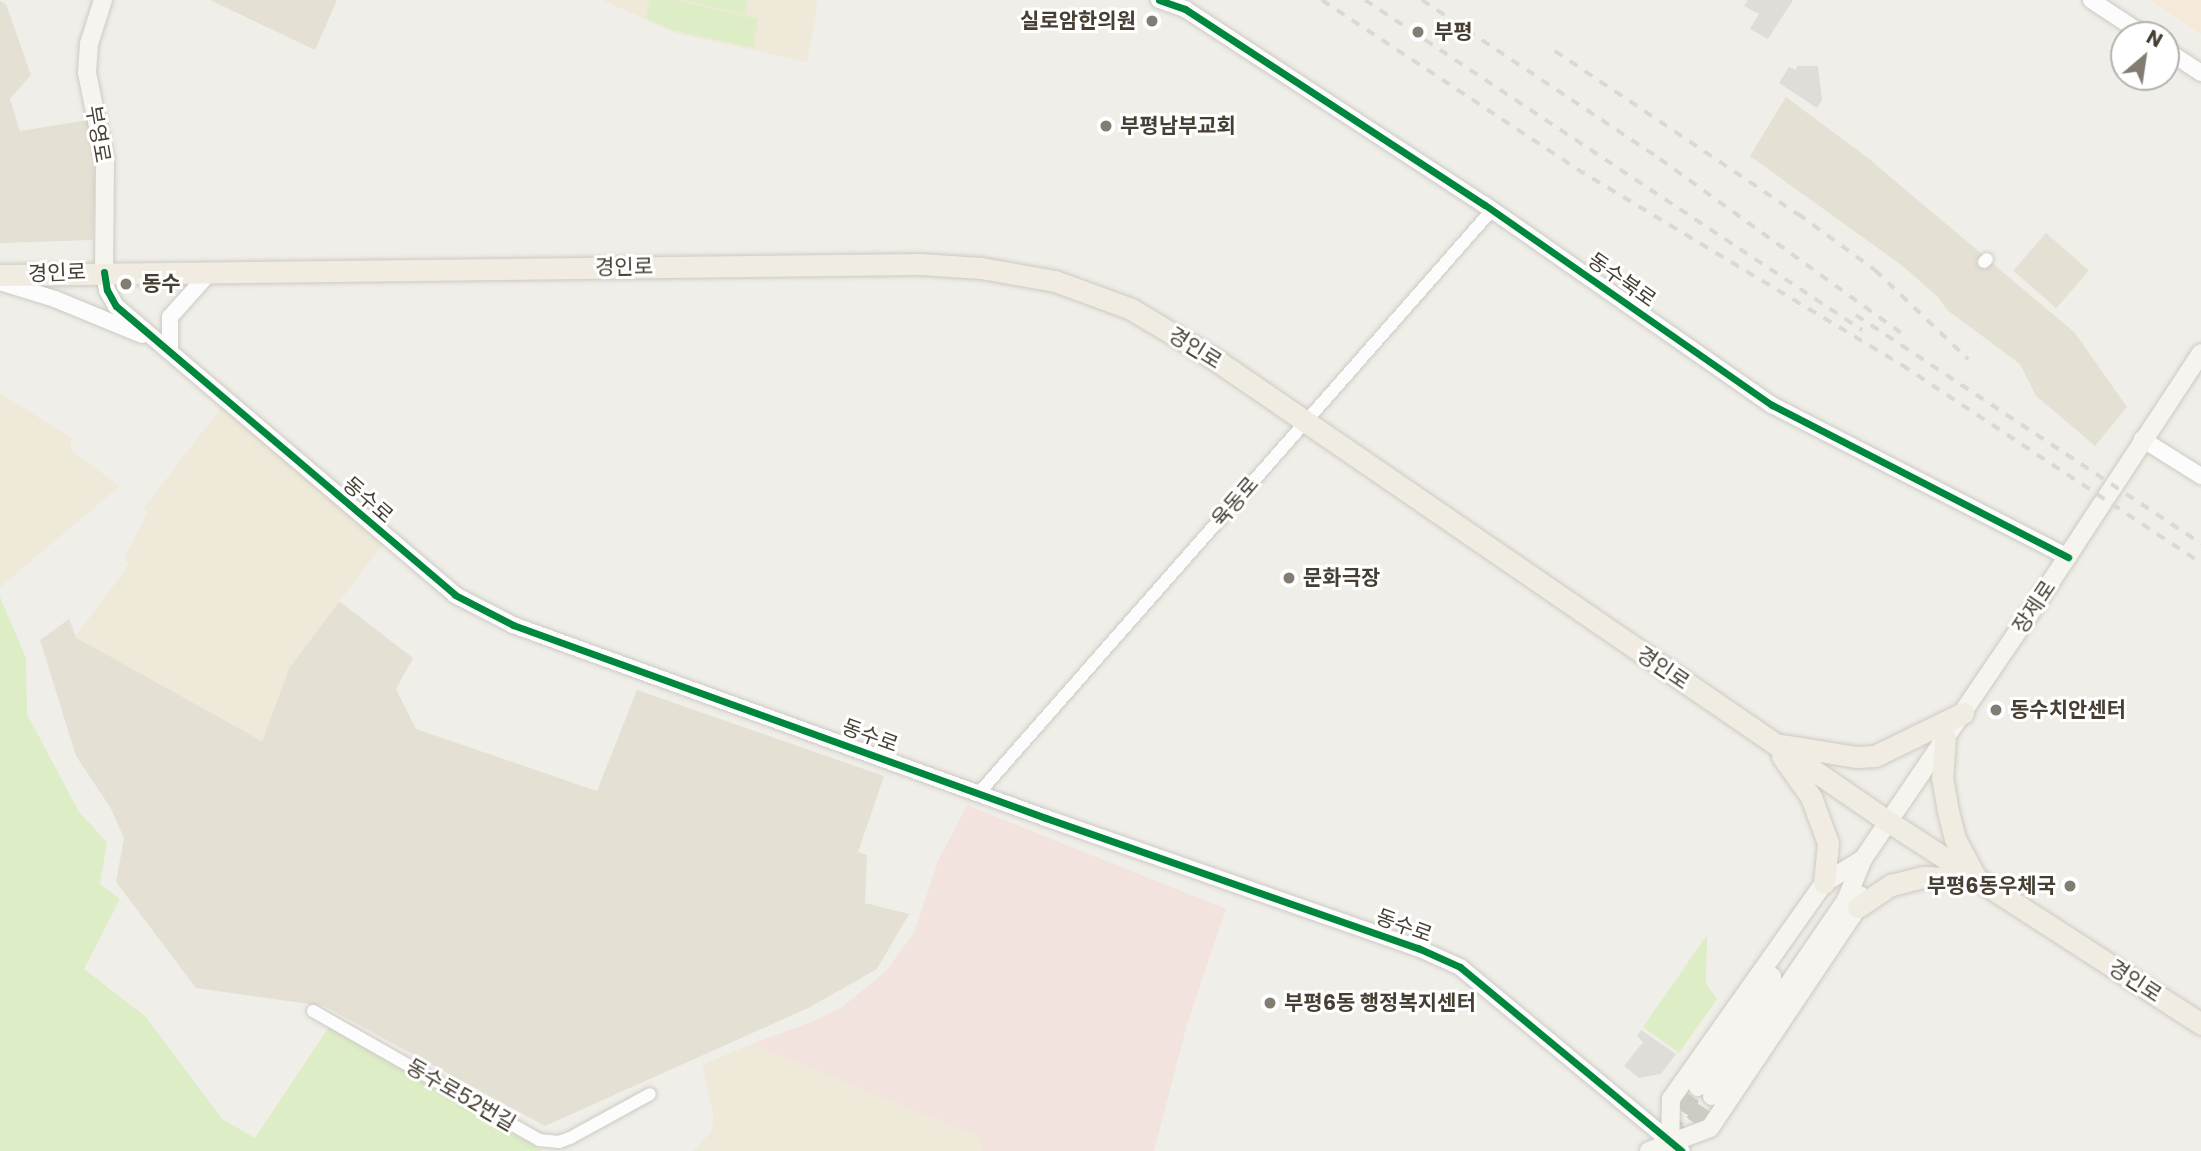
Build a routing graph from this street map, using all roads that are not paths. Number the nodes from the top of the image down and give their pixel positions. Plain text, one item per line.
1 (103, 0) edge
2 (2091, 0) edge
3 (1161, 1) edge
4 (2123, 21) edge
5 (2180, 59) edge
6 (2201, 73) edge
7 (1492, 210) junction
8 (211, 271) junction
9 (104, 272) junction
10 (0, 275) edge
11 (0, 282) edge
12 (164, 347) junction
13 (2201, 353) edge
14 (1305, 422) junction
15 (2142, 439) junction
16 (2201, 476) edge
17 (2068, 557) junction
18 (1963, 713) junction
19 (1945, 738) junction
20 (1773, 743) junction
21 (978, 794) junction
22 (1889, 822) junction
23 (1863, 859) junction
24 (1977, 880) junction
25 (1824, 883) junction
26 (1858, 907) junction
27 (313, 1011) dead end
28 (2201, 1024) edge
29 (1705, 1091) tunnel mouth
30 (650, 1094) dead end
31 (1674, 1148) edge
32 (1649, 1151) edge

1 - 9 main road, 부영로
2 - 4 street
3 - 7 street, 동수북로
5 - 6 street
7 - 14 street, 육동로
7 - 17 street, 동수북로
8 - 9 main road, 경인로
8 - 12 street
8 - 14 main road, 경인로
9 - 10 main road, 경인로
9 - 12 street, 동수로
11 - 12 street
12 - 21 street, 동수로
13 - 15 main road, 장제로
14 - 20 main road, 경인로
14 - 21 street, 육동로
15 - 16 street
15 - 17 main road, 장제로
17 - 18 main road, 장제로
18 - 19 main road, 장제로
18 - 20 main road
19 - 22 main road, 장제로
19 - 24 main road
20 - 22 main road, 경인로
20 - 25 main road
21 - 31 street, 동수로
22 - 23 main road, 장제로
22 - 24 main road, 경인로
23 - 25 main road
23 - 26 main road
23 - 29 main road, 장제로
24 - 26 main road
24 - 28 main road, 경인로
25 - 31 main road
26 - 31 main road
27 - 30 street, 동수로52번길
31 - 32 main road

